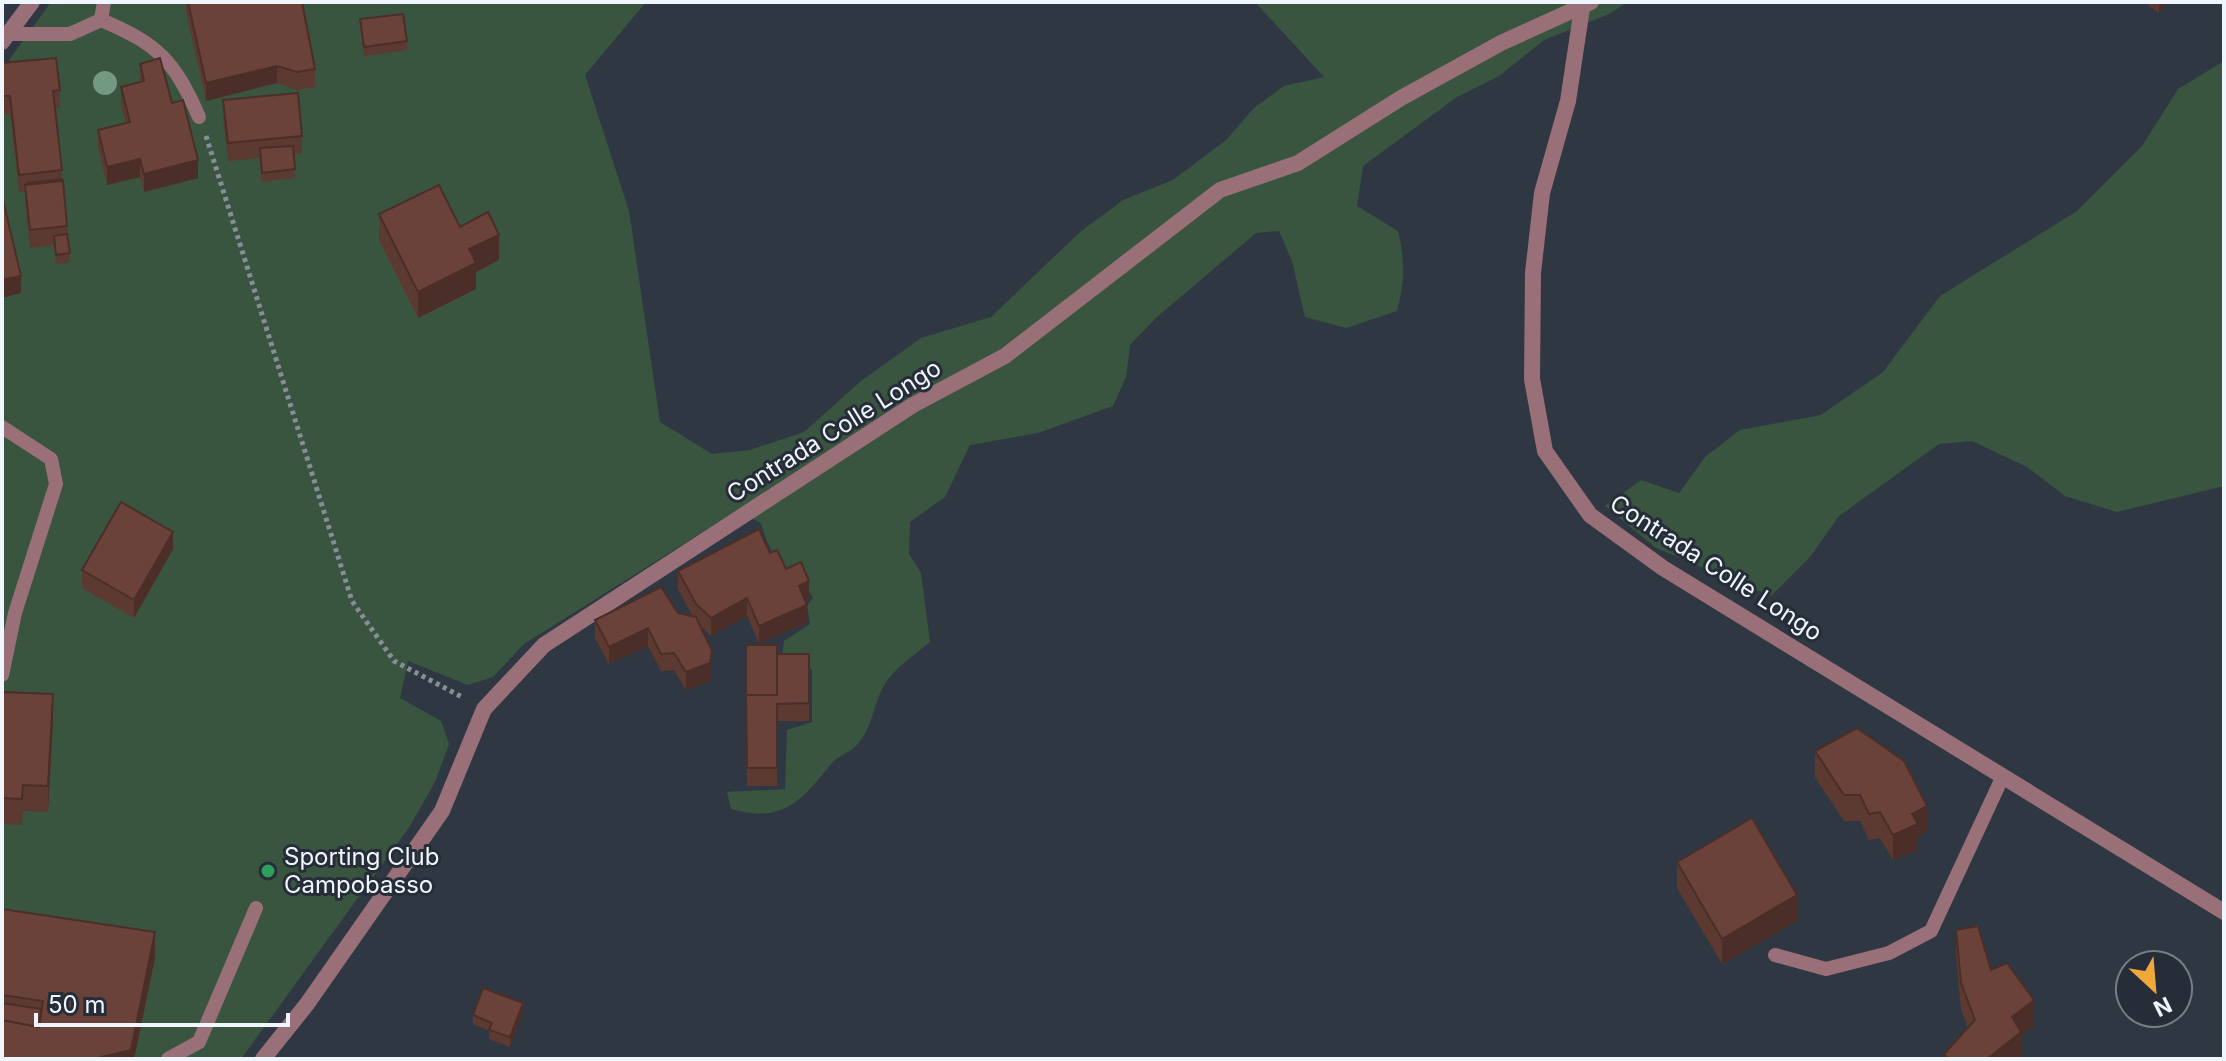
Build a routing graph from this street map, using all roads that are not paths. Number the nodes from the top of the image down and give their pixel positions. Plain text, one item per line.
1 (32, 2) edge
2 (104, 2) edge
3 (1586, 5) edge
4 (101, 20) junction
5 (5, 38) edge
6 (199, 117) road end
7 (2, 427) edge
8 (2, 675) edge
9 (2003, 776) junction
10 (256, 908) dead end
11 (2224, 912) edge
12 (1775, 955) dead end
13 (168, 1059) edge
14 (263, 1059) edge

1 - 5 street
2 - 4 lane
3 - 9 street, Contrada Colle Longo
3 - 14 street, Contrada Colle Longo
4 - 5 lane
4 - 6 lane
7 - 8 lane
9 - 11 street, Contrada Colle Longo
9 - 12 lane
10 - 13 lane

